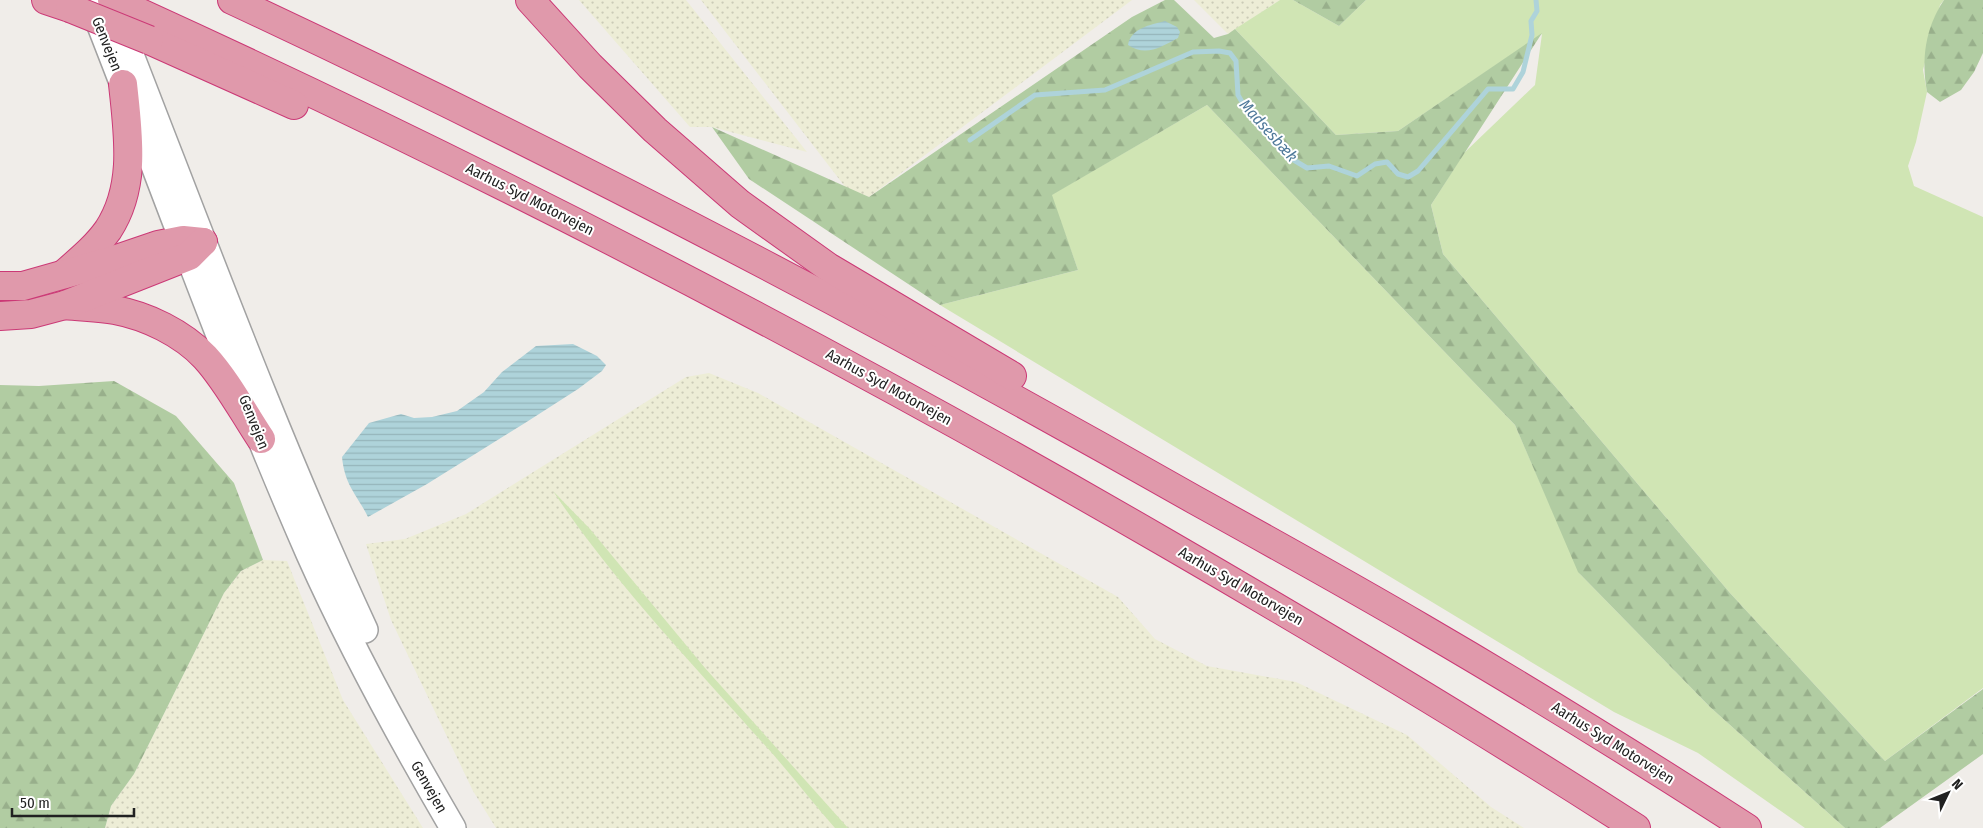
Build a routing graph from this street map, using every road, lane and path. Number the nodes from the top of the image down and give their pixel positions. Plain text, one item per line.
1 (111, 0) edge
2 (232, 0) edge
3 (530, 0) edge
4 (68, 3) edge
5 (123, 84) junction
6 (591, 230) junction
7 (192, 246) junction
8 (64, 274) junction
9 (0, 286) edge
10 (65, 305) junction
11 (0, 316) edge
12 (261, 439) junction
13 (1138, 467) junction
14 (453, 828) edge
15 (465, 828) edge
16 (1636, 828) edge
17 (1747, 828) edge

1 - 6 highway, Aarhus Syd Motorvejen
1 - 7 street, Genvejen
2 - 13 highway, Aarhus Syd Motorvejen
3 - 13 highway
4 - 5 street, Genvejen
4 - 6 highway, bridge
5 - 7 street, Genvejen
5 - 8 highway
6 - 16 highway, Aarhus Syd Motorvejen
7 - 8 highway
7 - 10 highway
7 - 12 street, Genvejen
7 - 15 street, Genvejen
8 - 9 highway
10 - 11 highway
10 - 12 highway
12 - 14 street, Genvejen
13 - 17 highway, Aarhus Syd Motorvejen

